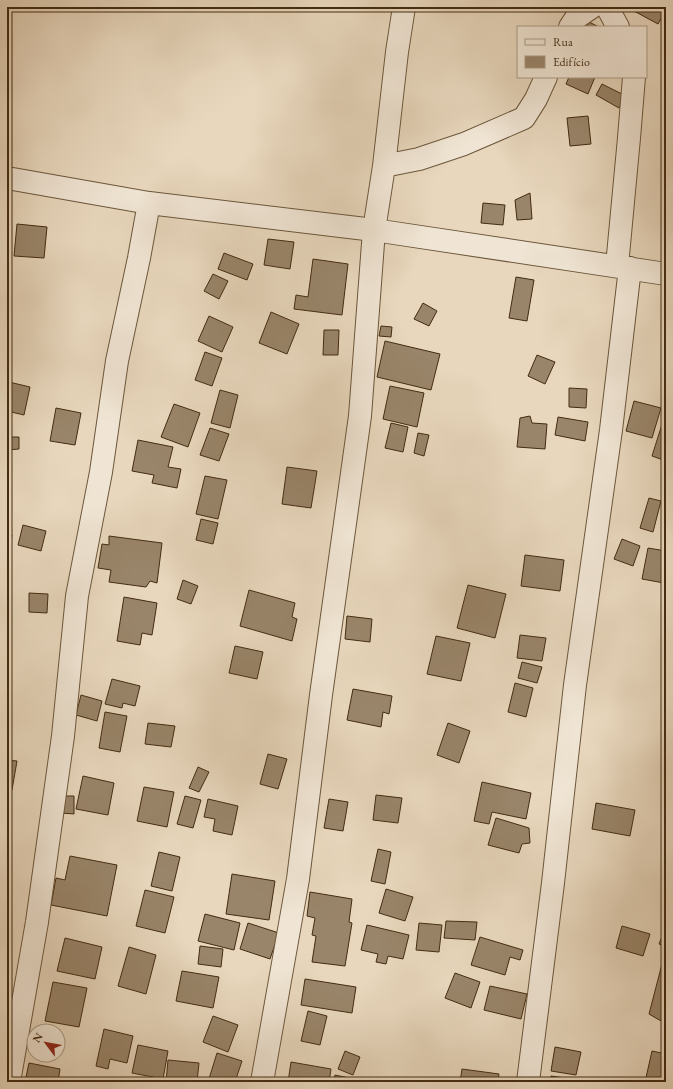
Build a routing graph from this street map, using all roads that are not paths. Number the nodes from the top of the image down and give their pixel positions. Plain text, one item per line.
1 (404, 7) edge
2 (592, 7) edge
3 (607, 7) edge
4 (571, 26) edge
5 (617, 26) edge
6 (546, 78) edge
7 (634, 78) edge
8 (384, 166) junction
9 (7, 178) edge
10 (149, 202) junction
11 (374, 230) junction
12 (624, 267) junction
13 (666, 274) edge
14 (10, 1082) edge
15 (262, 1082) edge
16 (528, 1082) edge

1 - 8 street
2 - 4 street
3 - 5 street
6 - 8 street
7 - 12 street
8 - 11 street
9 - 10 street
10 - 11 street
10 - 14 street
11 - 12 street
11 - 15 street
12 - 13 street
12 - 16 street

